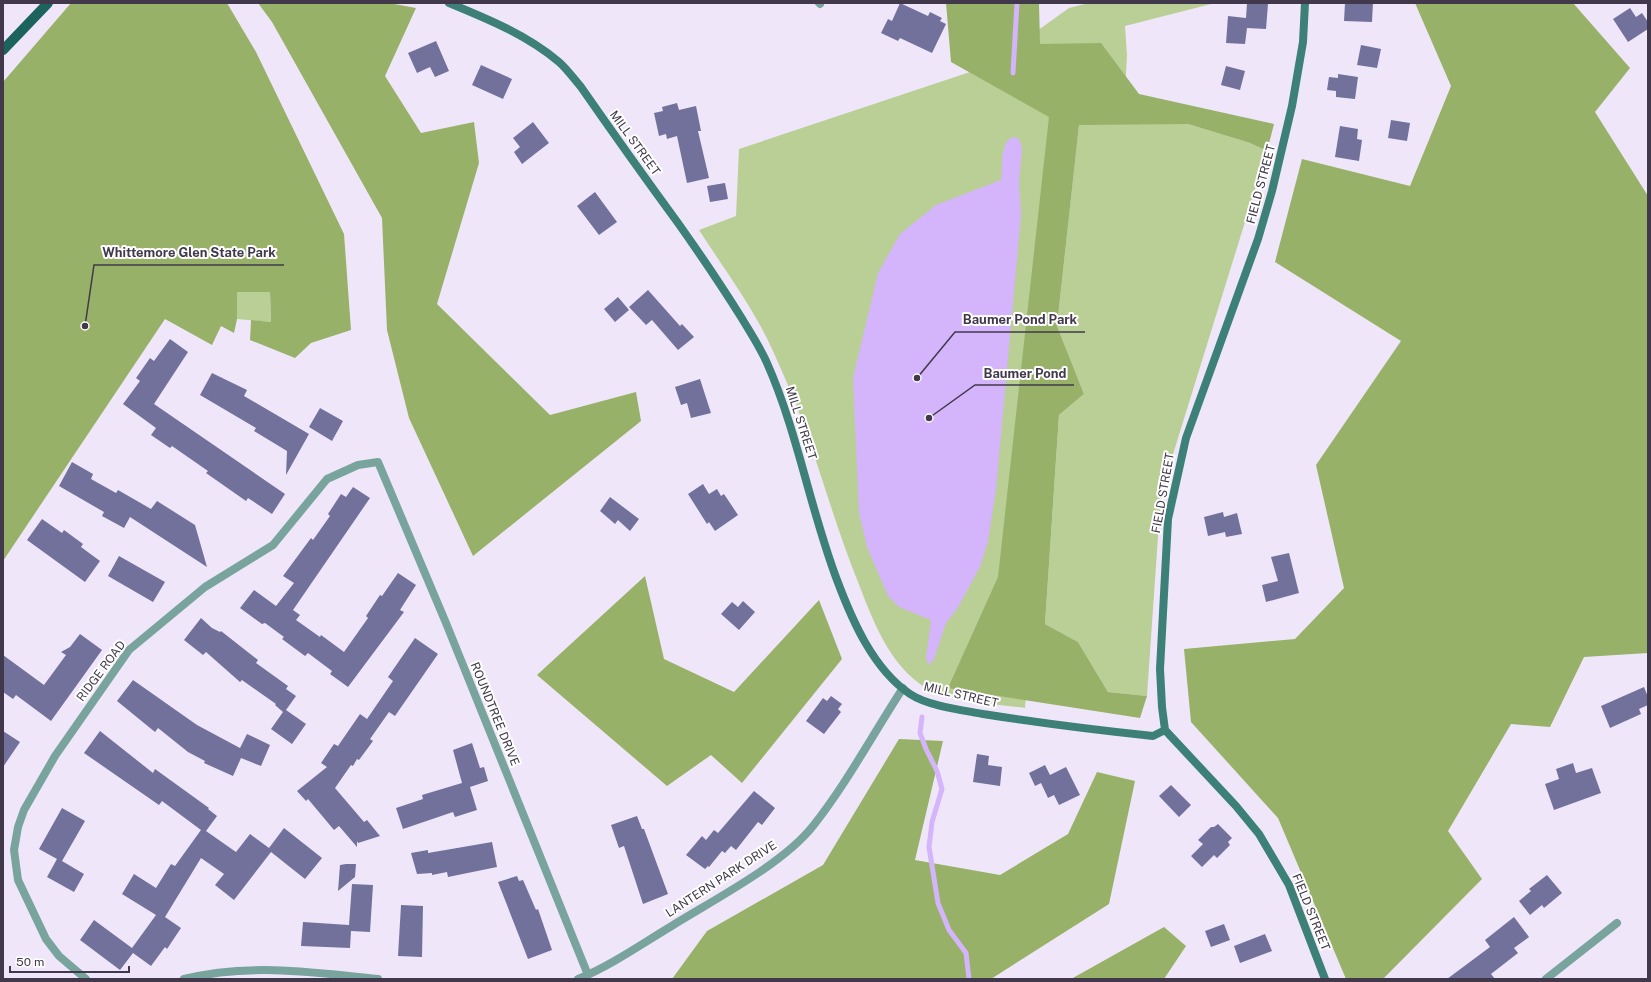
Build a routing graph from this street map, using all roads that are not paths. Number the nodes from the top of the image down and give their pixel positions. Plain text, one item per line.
1 (48, 3) edge
2 (449, 3) edge
3 (1305, 3) edge
4 (3, 50) edge
5 (378, 462) joint
6 (903, 688) junction
7 (1165, 730) junction
8 (1617, 923) dead end
9 (588, 975) junction
10 (86, 979) edge
11 (184, 979) edge
12 (378, 979) edge
13 (578, 979) edge
14 (1324, 979) edge
15 (1546, 979) edge

1 - 4 main road
2 - 6 street, MILL STREET
3 - 7 street, FIELD STREET
5 - 9 street, ROUNDTREE DRIVE
5 - 10 street, RIDGE ROAD
6 - 7 street, MILL STREET
6 - 9 street, LANTERN PARK DRIVE
7 - 14 street, FIELD STREET
8 - 15 street
9 - 13 street, LANTERN PARK DRIVE
11 - 12 street

